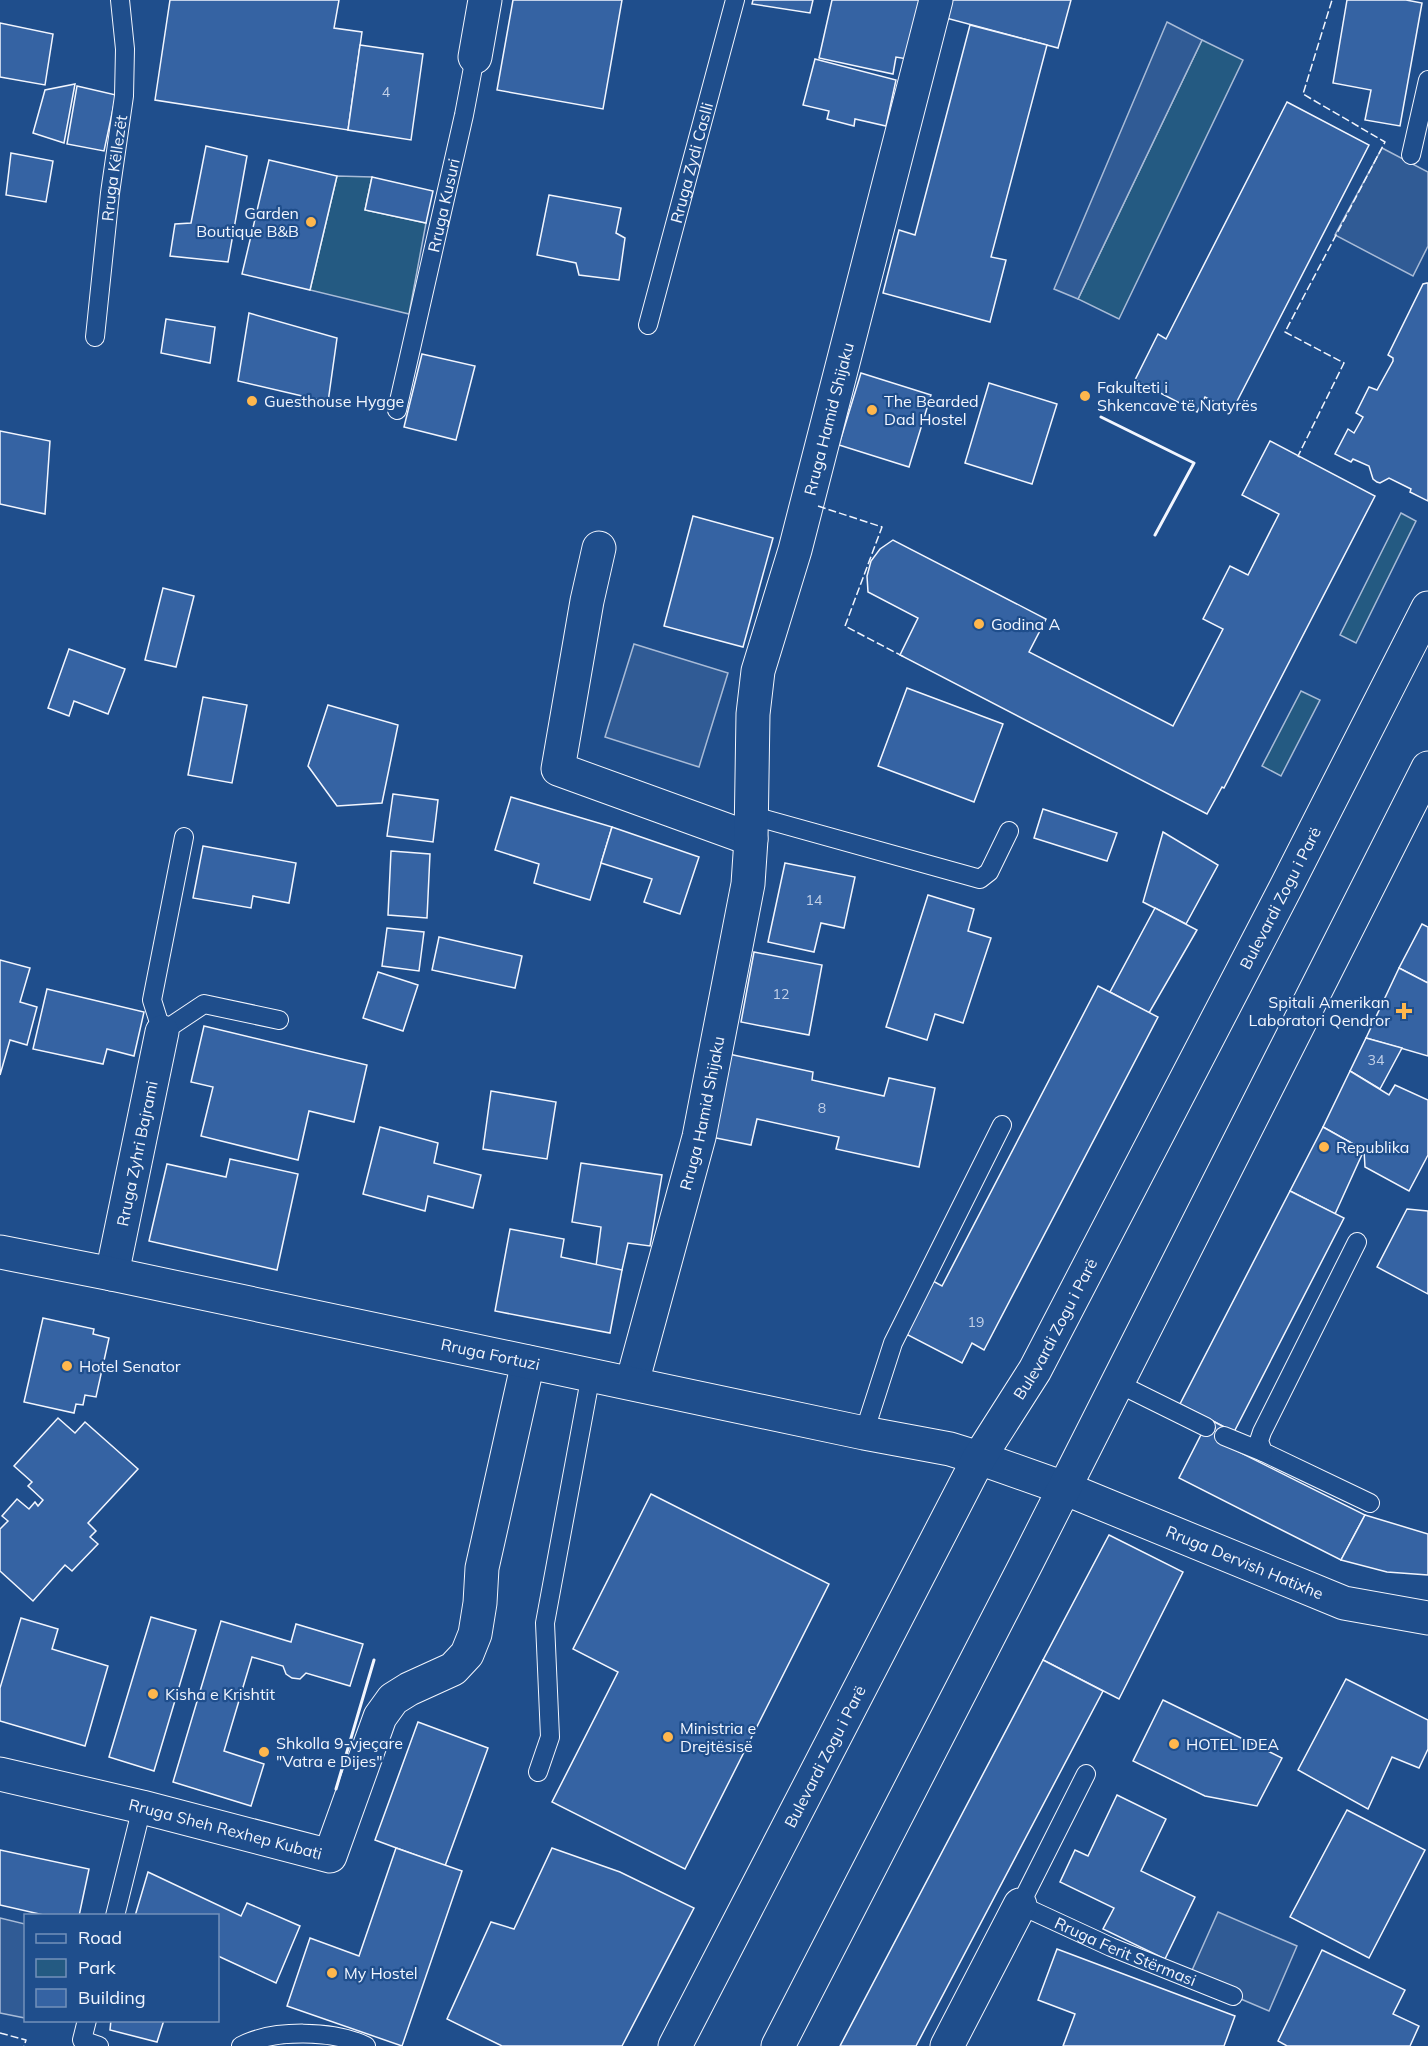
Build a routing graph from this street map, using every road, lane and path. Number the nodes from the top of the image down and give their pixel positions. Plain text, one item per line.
1 (120, 0) edge
2 (485, 0) edge
3 (735, 0) edge
4 (936, 0) edge
5 (475, 57) joint
6 (1428, 80) edge
7 (1411, 155) dead end
8 (648, 325) dead end
9 (95, 337) dead end
10 (397, 410) dead end
11 (599, 548) dead end
12 (1428, 608) edge
13 (1428, 768) edge
14 (751, 827) junction
15 (1009, 831) dead end
16 (184, 837) dead end
17 (279, 1020) dead end
18 (162, 1032) junction
19 (1002, 1125) dead end
20 (1358, 1242) dead end
21 (0, 1252) edge
22 (112, 1274) junction
23 (528, 1362) junction
24 (591, 1374) junction
25 (632, 1383) junction
26 (1118, 1383) junction
27 (1206, 1426) dead end
28 (864, 1433) junction
29 (1224, 1436) dead end
30 (1263, 1452) junction
31 (979, 1458) junction
32 (1064, 1488) junction
33 (1370, 1503) dead end
34 (1428, 1618) edge
35 (538, 1772) dead end
36 (0, 1774) edge
37 (1086, 1774) dead end
38 (142, 1807) junction
39 (1020, 1905) junction
40 (115, 1914) edge
41 (1233, 1996) dead end
42 (86, 2022) edge
43 (99, 2046) edge
44 (241, 2046) edge
45 (366, 2046) edge
46 (675, 2046) edge
47 (778, 2046) edge
48 (947, 2046) edge

1 - 9 lane, Rruga Këllezët
2 - 5 street, Rruga Kusuri
3 - 8 lane, Rruga Zydi Caslli
4 - 14 street, Rruga Hamid Shijaku
5 - 10 lane, Rruga Kusuri
6 - 7 lane
11 - 14 street
12 - 31 street, Bulevardi Zogu i Parë
13 - 26 street
14 - 15 lane
14 - 25 street, Rruga Hamid Shijaku
16 - 18 lane
17 - 18 lane
18 - 22 street, Rruga Zyhri Bajrami
19 - 28 lane
20 - 30 lane
21 - 22 street, Rruga Fortuzi
22 - 23 street, Rruga Fortuzi
23 - 24 street, Rruga Fortuzi
23 - 38 street, Rruga Sheh Rexhep Kubati
24 - 25 street, Rruga Fortuzi
24 - 35 lane
25 - 28 street, Rruga Fortuzi
26 - 27 lane
26 - 32 street
28 - 31 street, Rruga Fortuzi
29 - 30 lane
30 - 33 lane
31 - 32 street, Rruga Dervish Hatixhe
31 - 46 street, Bulevardi Zogu i Parë
32 - 34 street, Rruga Dervish Hatixhe
32 - 47 street
36 - 38 street, Rruga Sheh Rexhep Kubati
37 - 39 lane
38 - 40 lane
39 - 41 lane, Rruga Ferit Stërmasi
39 - 48 street
42 - 43 lane
44 - 45 lane

